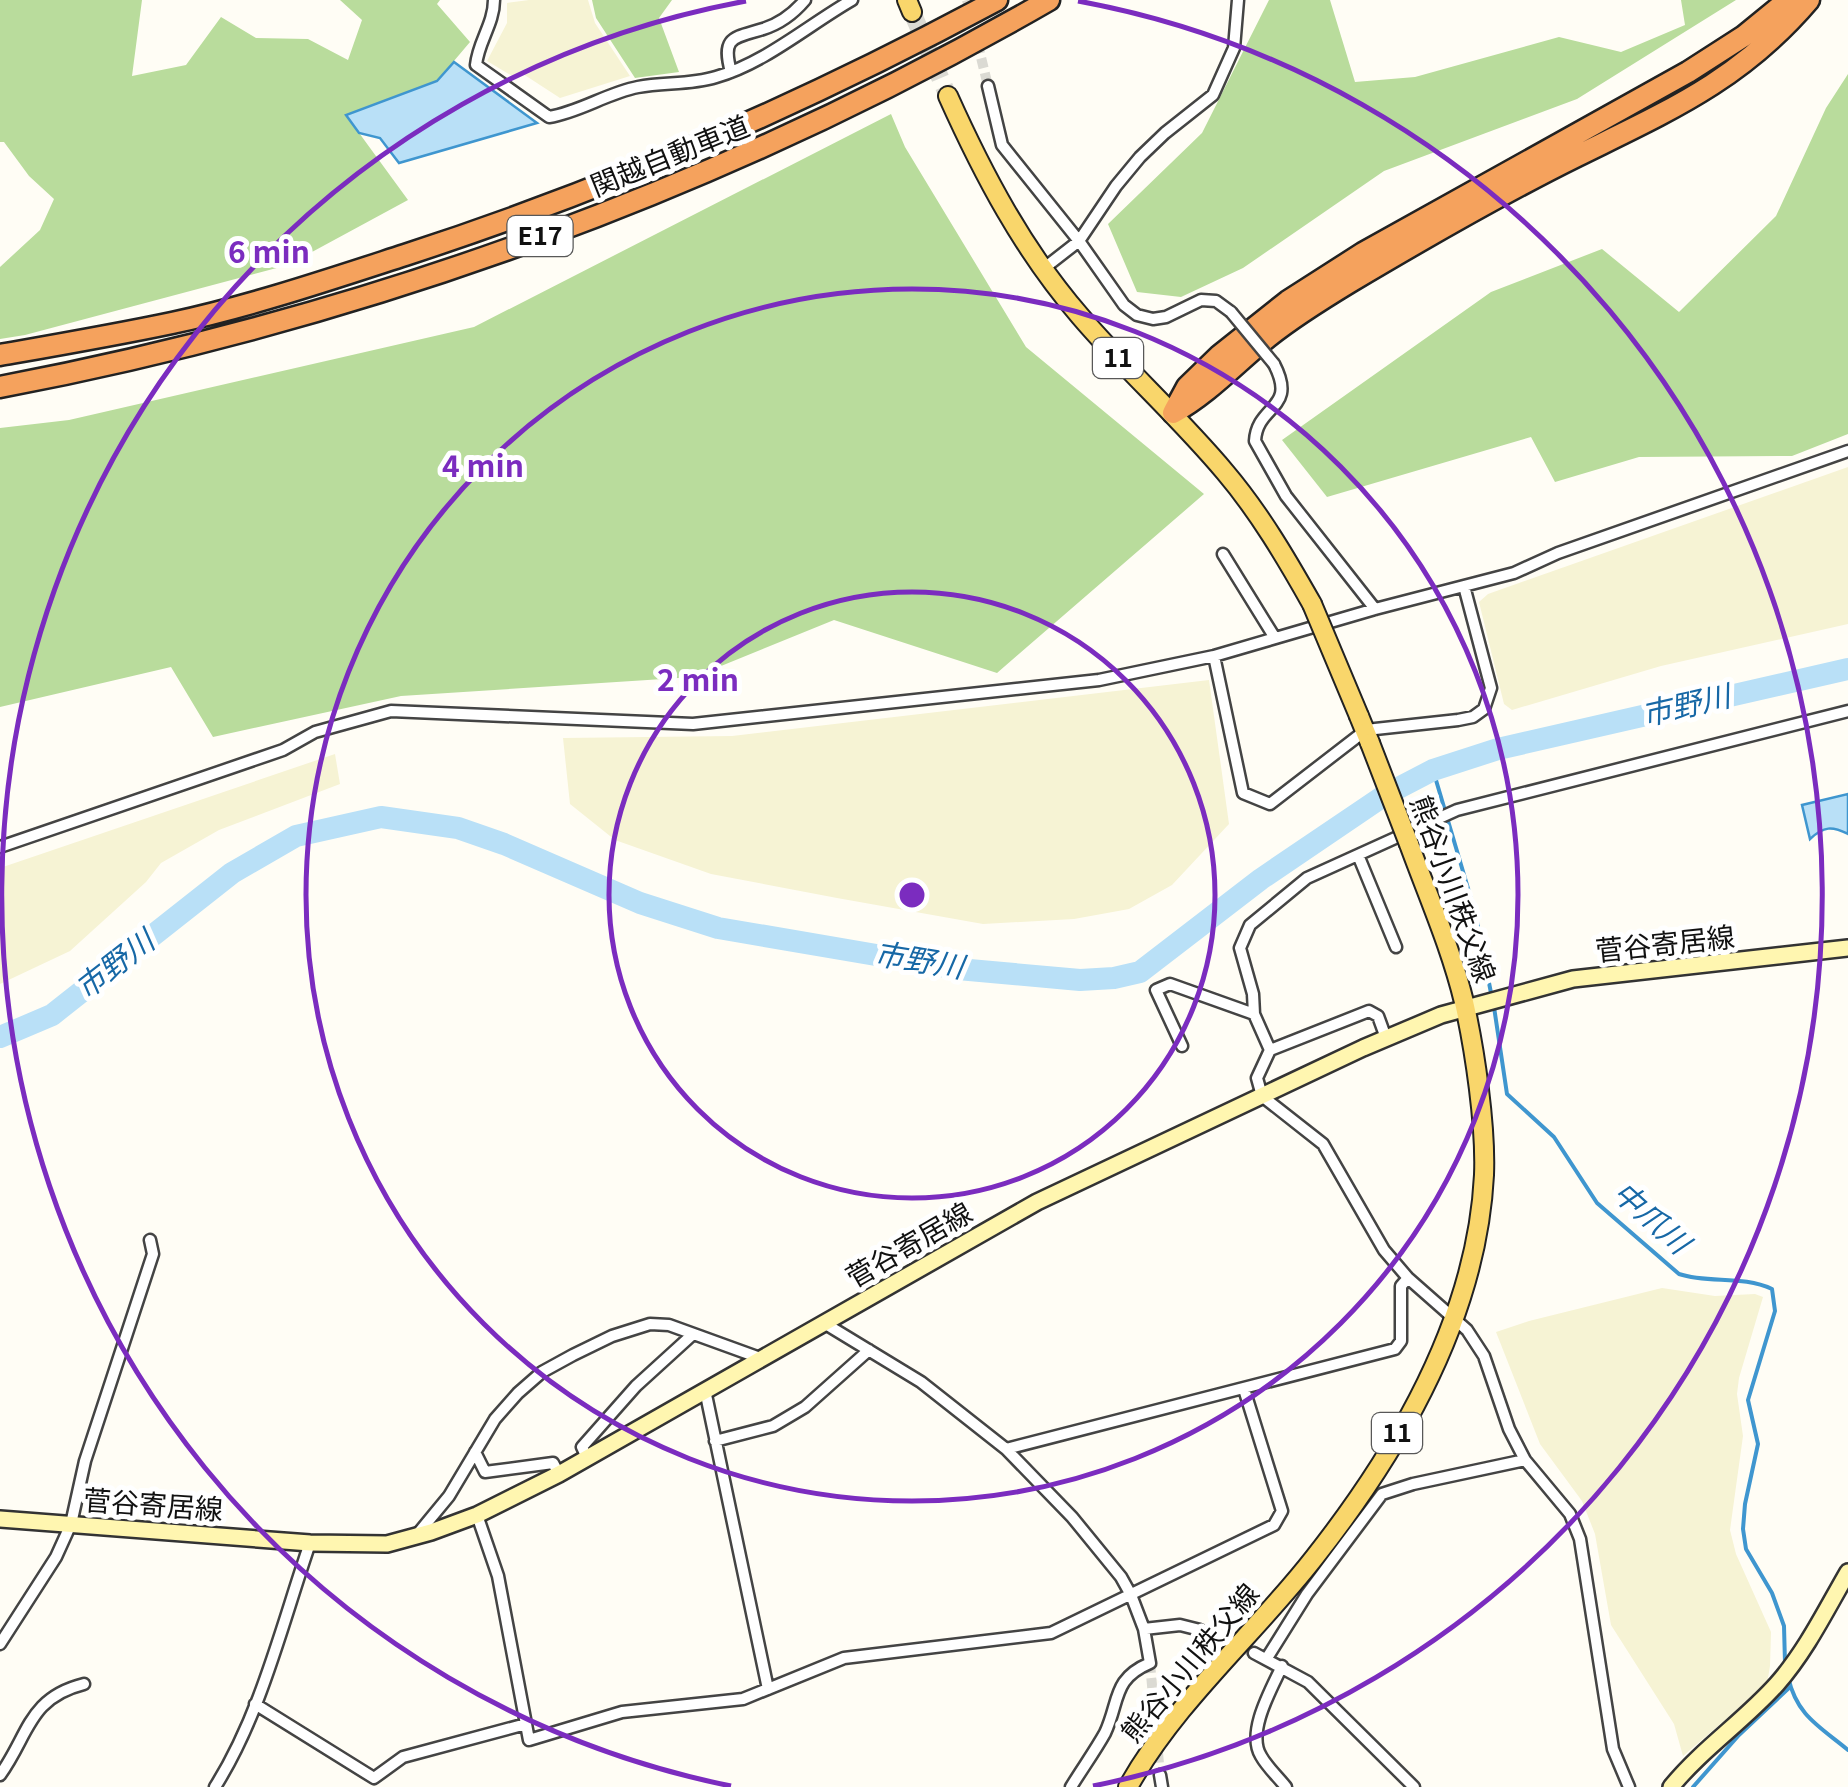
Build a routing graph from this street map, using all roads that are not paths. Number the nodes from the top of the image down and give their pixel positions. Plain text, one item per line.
1 (494, 0) edge
2 (804, 0) edge
3 (852, 0) edge
4 (996, 0) edge
5 (1049, 0) edge
6 (1238, 0) edge
7 (1788, 0) edge
8 (1809, 0) edge
9 (730, 72) junction
10 (988, 86) tunnel mouth
11 (948, 96) tunnel mouth
12 (1080, 241) junction
13 (1043, 269) junction
14 (0, 355) edge
15 (0, 387) edge
16 (1172, 413) junction
17 (1848, 451) edge
18 (1222, 554) dead end
19 (1464, 586) junction
20 (1375, 608) junction
21 (1275, 638) junction
22 (1214, 656) junction
23 (1848, 712) edge
24 (1365, 730) junction
25 (0, 847) edge
26 (1358, 854) junction
27 (1396, 947) dead end
28 (1848, 948) edge
29 (1465, 1006) junction
30 (1254, 1014) junction
31 (1386, 1038) junction
32 (1182, 1046) dead end
33 (1270, 1050) junction
34 (1262, 1096) junction
35 (150, 1240) dead end
36 (1408, 1278) junction
37 (1455, 1320) junction
38 (824, 1323) junction
39 (692, 1335) junction
40 (868, 1350) junction
41 (760, 1358) junction
42 (1244, 1389) junction
43 (704, 1390) junction
44 (715, 1441) junction
45 (1006, 1450) junction
46 (475, 1452) junction
47 (587, 1458) junction
48 (1525, 1460) junction
49 (560, 1474) junction
50 (476, 1515) junction
51 (0, 1519) edge
52 (72, 1524) junction
53 (415, 1537) junction
54 (310, 1542) junction
55 (1848, 1572) edge
56 (1131, 1594) junction
57 (1144, 1629) junction
58 (1200, 1630) tunnel mouth
59 (0, 1644) edge
60 (1254, 1652) tunnel mouth
61 (1267, 1658) junction
62 (1282, 1666) junction
63 (84, 1684) dead end
64 (768, 1689) junction
65 (254, 1704) junction
66 (526, 1724) junction
67 (0, 1774) edge
68 (214, 1787) edge
69 (1071, 1787) edge
70 (1128, 1787) edge
71 (1286, 1787) edge
72 (1414, 1787) edge
73 (1629, 1787) edge
74 (1671, 1787) edge

1 - 9 street
2 - 9 street
3 - 9 street
4 - 14 highway, 関越自動車道 / E17
5 - 15 highway, 関越自動車道 / E17
6 - 12 street
7 - 16 highway
8 - 16 highway
10 - 12 street
11 - 13 main road, 熊谷小川秩父線 / 11
12 - 13 street
12 - 20 street, bridge
13 - 16 main road, 熊谷小川秩父線 / 11
16 - 24 main road, 熊谷小川秩父線 / 11, bridge
17 - 19 street
18 - 21 street
19 - 20 street
19 - 24 street
20 - 21 street
21 - 22 street
22 - 24 street
22 - 25 street
23 - 26 street
24 - 29 main road, 熊谷小川秩父線 / 11, bridge
26 - 27 street
26 - 30 street
28 - 29 main road, 菅谷寄居線
29 - 31 main road, 菅谷寄居線
29 - 37 main road, 熊谷小川秩父線 / 11
30 - 32 street
30 - 33 street
31 - 33 street
31 - 34 main road, 菅谷寄居線
33 - 34 street
34 - 36 street
34 - 38 main road, 菅谷寄居線
35 - 52 street
36 - 37 street
36 - 42 street
37 - 48 street
37 - 70 main road, 熊谷小川秩父線 / 11
38 - 40 street
38 - 41 main road, 菅谷寄居線
39 - 41 street
39 - 46 street
39 - 47 street
40 - 44 street
40 - 45 street
41 - 43 main road, 菅谷寄居線
42 - 45 street
42 - 56 street
43 - 44 street
43 - 47 main road, 菅谷寄居線
44 - 64 street
45 - 56 street
46 - 49 street
46 - 53 street
47 - 49 main road, 菅谷寄居線
48 - 61 street
48 - 73 street
49 - 50 main road, 菅谷寄居線
50 - 53 main road, 菅谷寄居線
50 - 66 street
51 - 52 main road, 菅谷寄居線
52 - 54 main road, 菅谷寄居線
52 - 59 street
53 - 54 main road, 菅谷寄居線
54 - 65 street
55 - 74 main road
56 - 57 street
56 - 64 street
57 - 58 street
57 - 69 street
60 - 61 street
61 - 62 street
62 - 71 street
62 - 72 street
63 - 67 street
64 - 66 street
65 - 66 street
65 - 68 street

